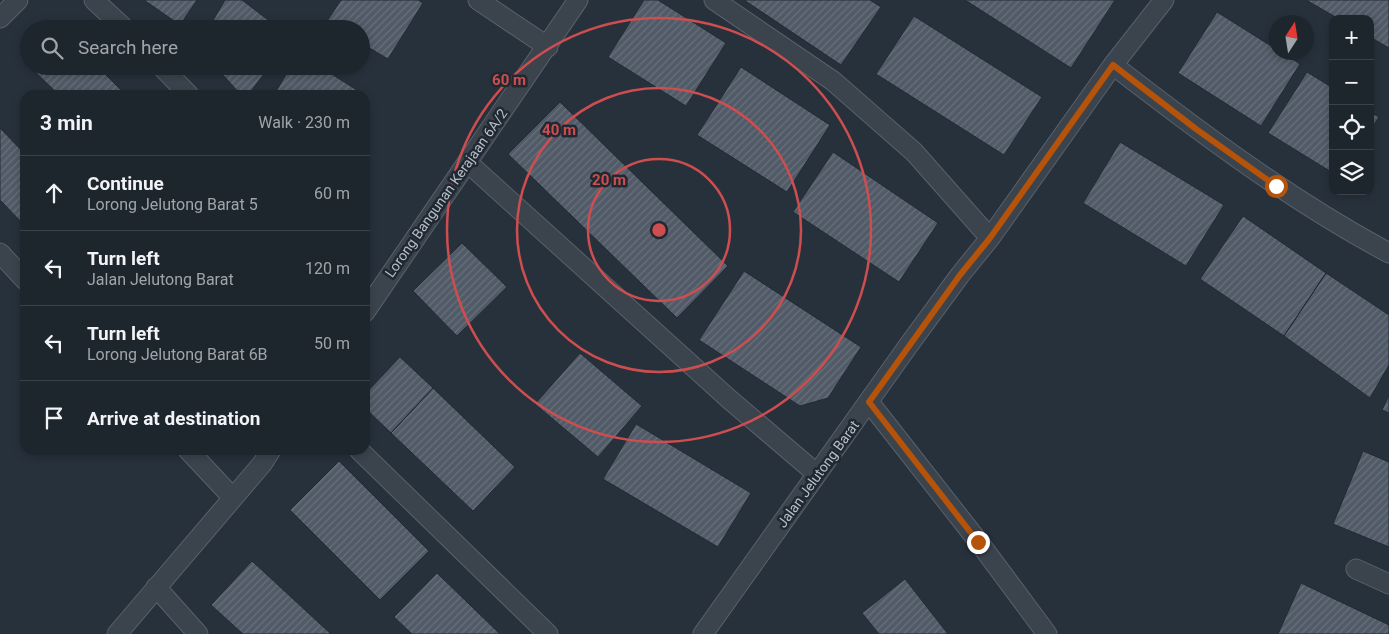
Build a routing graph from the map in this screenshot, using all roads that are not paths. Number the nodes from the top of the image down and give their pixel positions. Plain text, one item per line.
1 (18, 0) edge
2 (94, 0) edge
3 (478, 0) edge
4 (578, 0) edge
5 (714, 0) edge
6 (1164, 0) edge
7 (0, 18) edge
8 (115, 20) edge
9 (548, 47) junction
10 (1113, 65) junction
11 (170, 75) edge
12 (184, 90) edge
13 (467, 162) junction
14 (990, 238) junction
15 (0, 253) edge
16 (1389, 253) edge
17 (20, 275) edge
18 (371, 287) edge
19 (869, 402) junction
20 (193, 455) edge
21 (268, 455) edge
22 (364, 455) edge
23 (817, 474) junction
24 (233, 498) junction
25 (1356, 569) dead end
26 (1389, 584) edge
27 (156, 587) junction
28 (117, 634) edge
29 (198, 634) edge
30 (548, 634) edge
31 (703, 634) edge
32 (1047, 634) edge

1 - 7 street
2 - 8 street
3 - 9 street
4 - 9 street, Lorong Bangunan Kerajaan 6A/2
5 - 14 street
6 - 10 street, Jalan Jelutong Barat
9 - 13 street, Lorong Bangunan Kerajaan 6A/2
10 - 14 street, Jalan Jelutong Barat
10 - 16 street
11 - 12 street
13 - 18 street, Lorong Bangunan Kerajaan 6A/2
13 - 23 street
14 - 19 street, Jalan Jelutong Barat
15 - 17 street
19 - 23 street, Jalan Jelutong Barat
19 - 32 street
20 - 24 street
21 - 24 street
22 - 30 street
23 - 31 street, Jalan Jelutong Barat
24 - 27 street
25 - 26 street
27 - 28 street
27 - 29 street

